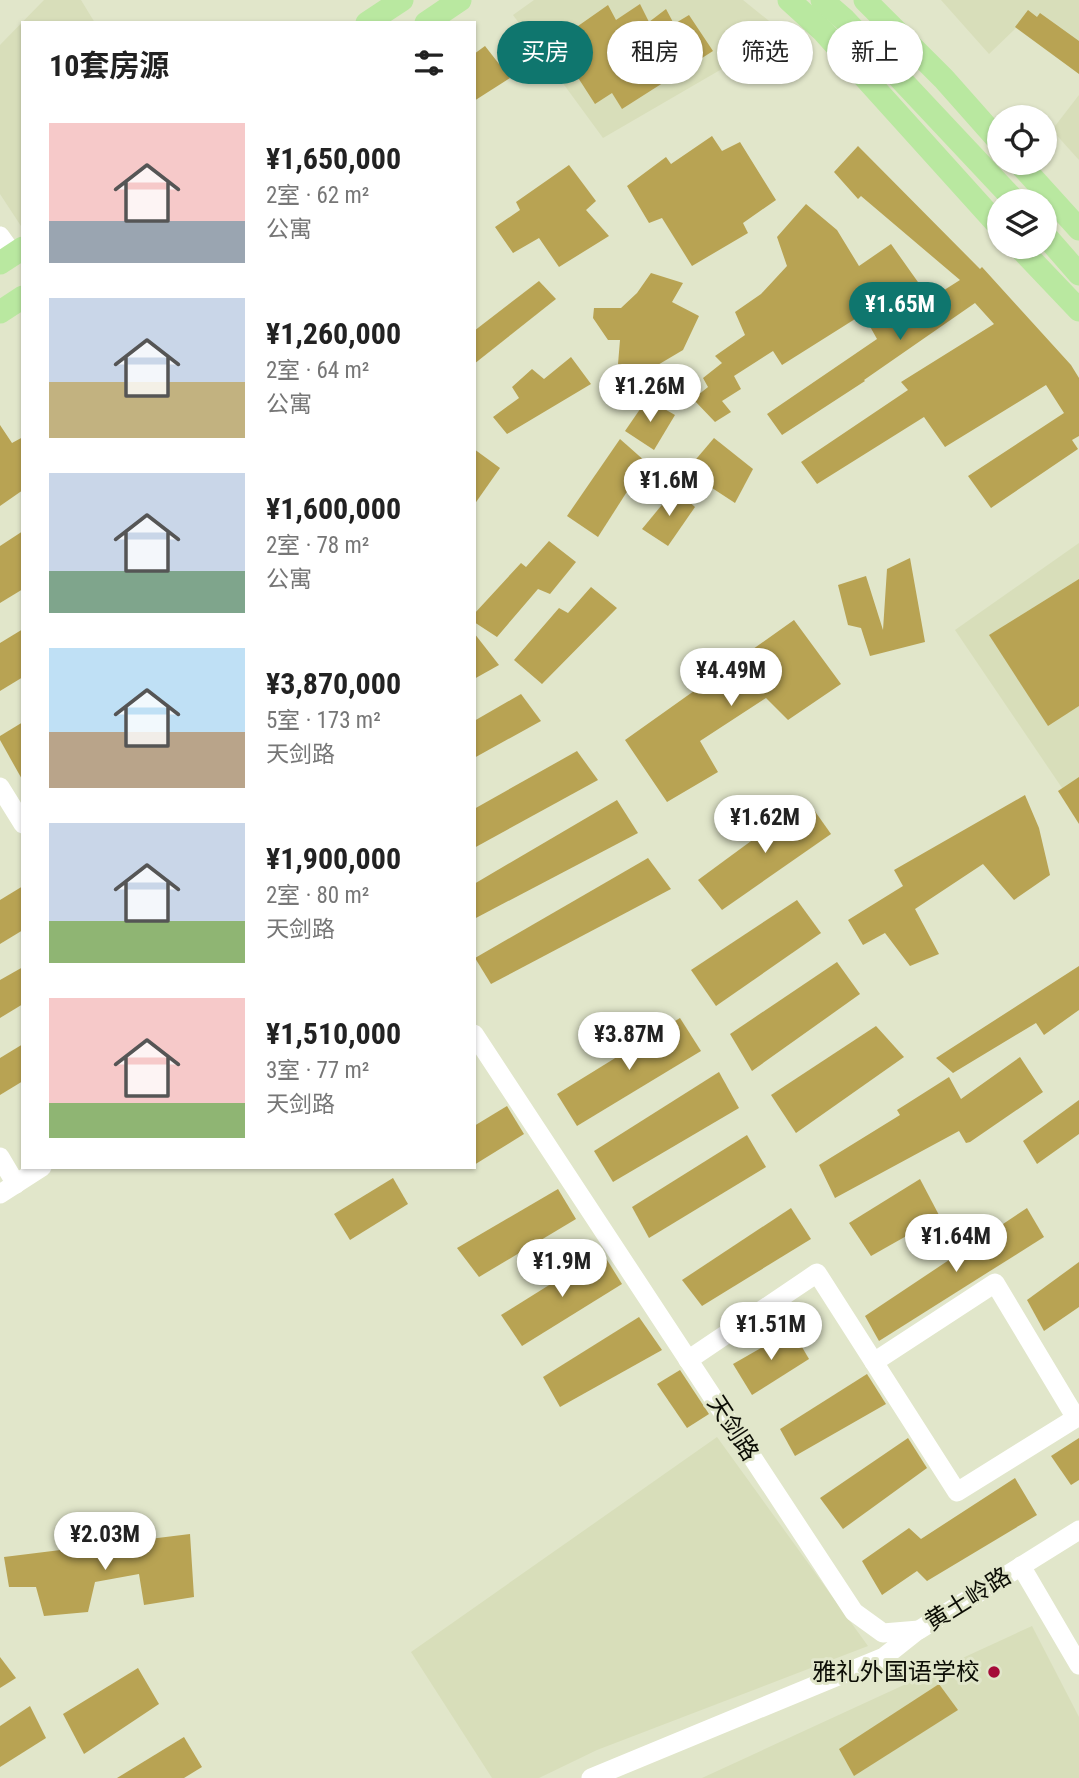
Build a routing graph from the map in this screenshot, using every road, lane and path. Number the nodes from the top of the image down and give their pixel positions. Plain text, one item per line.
1 (402, 0) edge
2 (460, 0) edge
3 (789, 0) edge
4 (822, 0) edge
5 (865, 0) edge
6 (370, 21) edge
7 (429, 21) edge
8 (987, 127) edge
9 (1030, 175) edge
10 (1004, 189) edge
11 (987, 213) edge
12 (1079, 229) edge
13 (1057, 249) edge
14 (1030, 259) edge
15 (1079, 274) edge
16 (21, 298) edge
17 (1079, 310) edge
18 (0, 312) edge
19 (0, 787) edge
20 (21, 821) edge
21 (476, 1037) edge
22 (0, 1157) edge
23 (39, 1169) edge
24 (8, 1189) edge
25 (688, 1360) junction
26 (874, 1362) junction
27 (1078, 1417) edge
28 (1079, 1530) edge
29 (1021, 1566) junction
30 (854, 1612) joint
31 (919, 1630) junction
32 (1079, 1665) edge
33 (591, 1778) edge

1 - 6 main road
2 - 7 main road
3 - 11 main road
4 - 10 main road
5 - 8 main road
9 - 12 main road
13 - 15 main road
14 - 17 main road
16 - 18 main road
19 - 20 street
21 - 25 street, 天剑路
22 - 24 street
23 - 24 street
25 - 26 street
25 - 30 street, 天剑路
26 - 27 street
26 - 27 street
28 - 29 street, 黄土岭路
29 - 31 street, 黄土岭路
29 - 32 street
30 - 31 street, 黄土岭路
31 - 33 street

